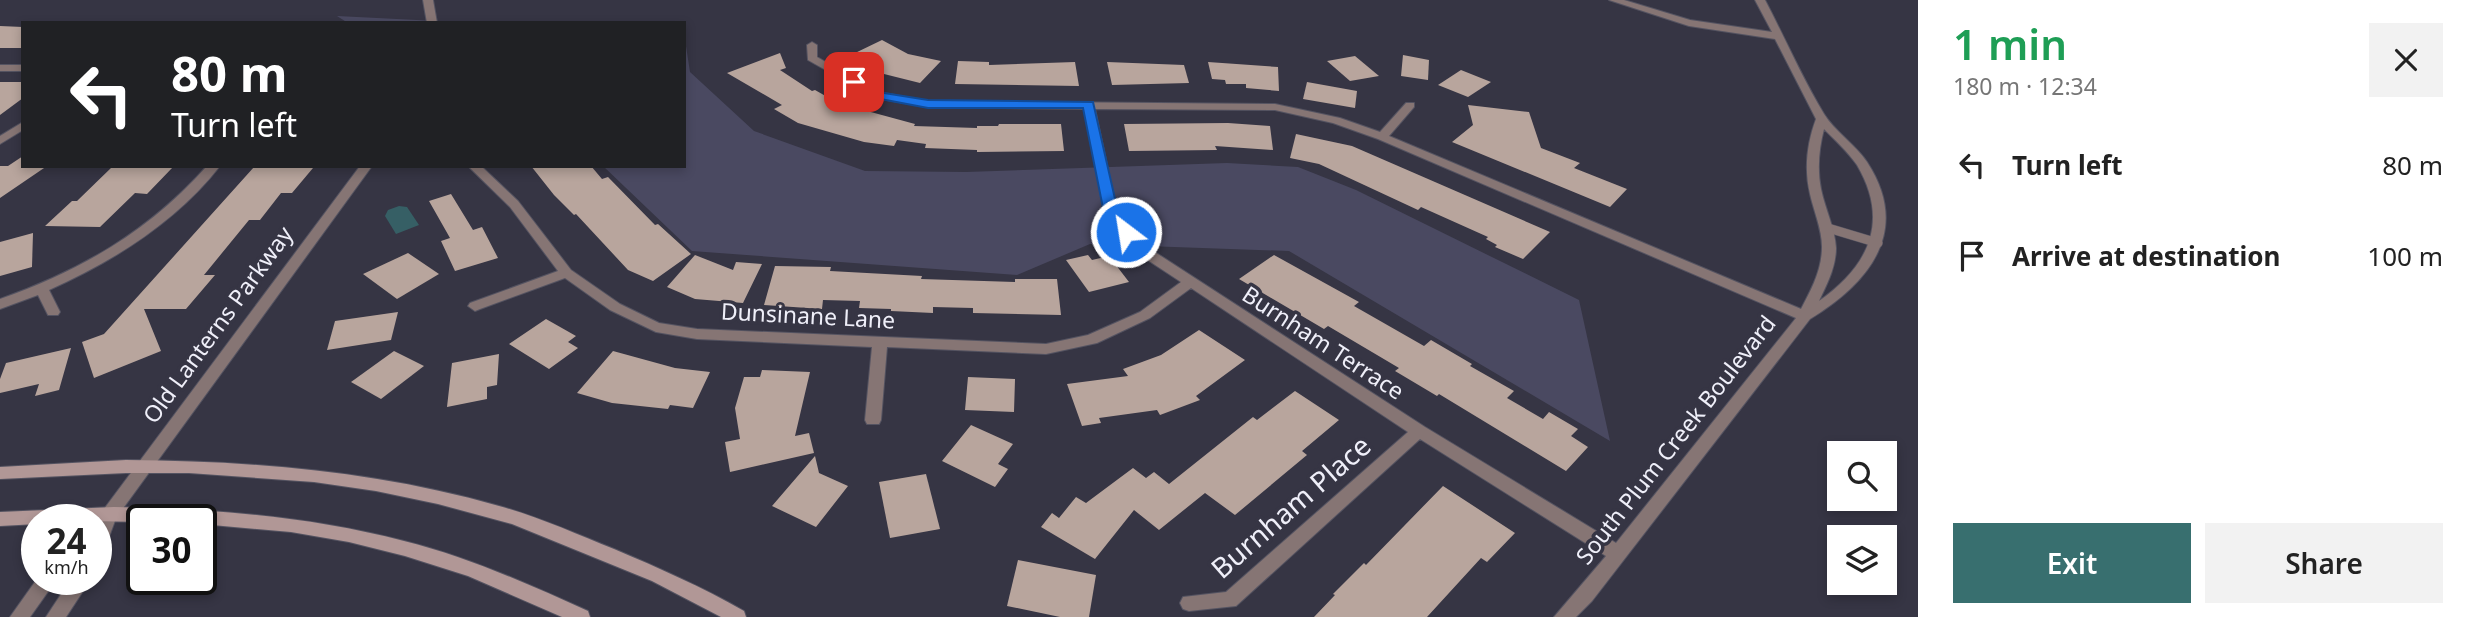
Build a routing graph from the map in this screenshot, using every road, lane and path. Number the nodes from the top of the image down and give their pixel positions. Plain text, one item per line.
1 (428, 0) edge
2 (1614, 0) edge
3 (1760, 0) edge
4 (432, 21) edge
5 (1778, 36) junction
6 (812, 45) dead end
7 (0, 68) edge
8 (21, 68) edge
9 (1089, 104) junction
10 (1410, 105) dead end
11 (1821, 119) junction
12 (21, 126) edge
13 (1382, 137) junction
14 (0, 141) edge
15 (212, 168) edge
16 (365, 168) edge
17 (476, 168) edge
18 (1828, 228) junction
19 (1878, 243) junction
20 (566, 272) junction
21 (1189, 283) junction
22 (42, 290) junction
23 (0, 304) edge
24 (475, 306) dead end
25 (53, 312) dead end
26 (1805, 316) junction
27 (880, 342) junction
28 (873, 420) dead end
29 (1419, 431) junction
30 (147, 464) junction
31 (0, 473) edge
32 (112, 511) edge
33 (112, 514) edge
34 (21, 518) edge
35 (0, 519) edge
36 (1617, 553) junction
37 (36, 595) edge
38 (71, 595) edge
39 (1586, 595) junction
40 (1189, 603) dead end
41 (19, 617) edge
42 (55, 617) edge
43 (581, 617) edge
44 (737, 617) edge
45 (1563, 617) edge
46 (1577, 617) edge

1 - 4 street
2 - 5 street
3 - 5 street
5 - 11 street
6 - 9 street
7 - 8 street
9 - 13 street
9 - 21 street, Burnham Terrace
10 - 13 street
11 - 18 street, South Plum Creek Boulevard
11 - 19 street
12 - 14 street
13 - 26 street
15 - 22 street
16 - 30 street, Old Lanterns Parkway
17 - 20 street, Dunsinane Lane
18 - 19 lane
18 - 26 street, South Plum Creek Boulevard
19 - 26 street, South Plum Creek Boulevard
20 - 24 street
20 - 27 street, Dunsinane Lane
21 - 27 street, Dunsinane Lane
21 - 29 street, Burnham Terrace
22 - 23 street
22 - 25 street
26 - 36 street, South Plum Creek Boulevard
27 - 28 street
29 - 36 street, Burnham Terrace
29 - 40 street, Burnham Place
30 - 31 main road
30 - 32 street, Old Lanterns Parkway
30 - 44 main road
33 - 43 main road
34 - 35 main road
36 - 39 street, South Plum Creek Boulevard
37 - 41 street
38 - 42 street
39 - 45 street, South Plum Creek Boulevard
39 - 46 street, South Plum Creek Boulevard

